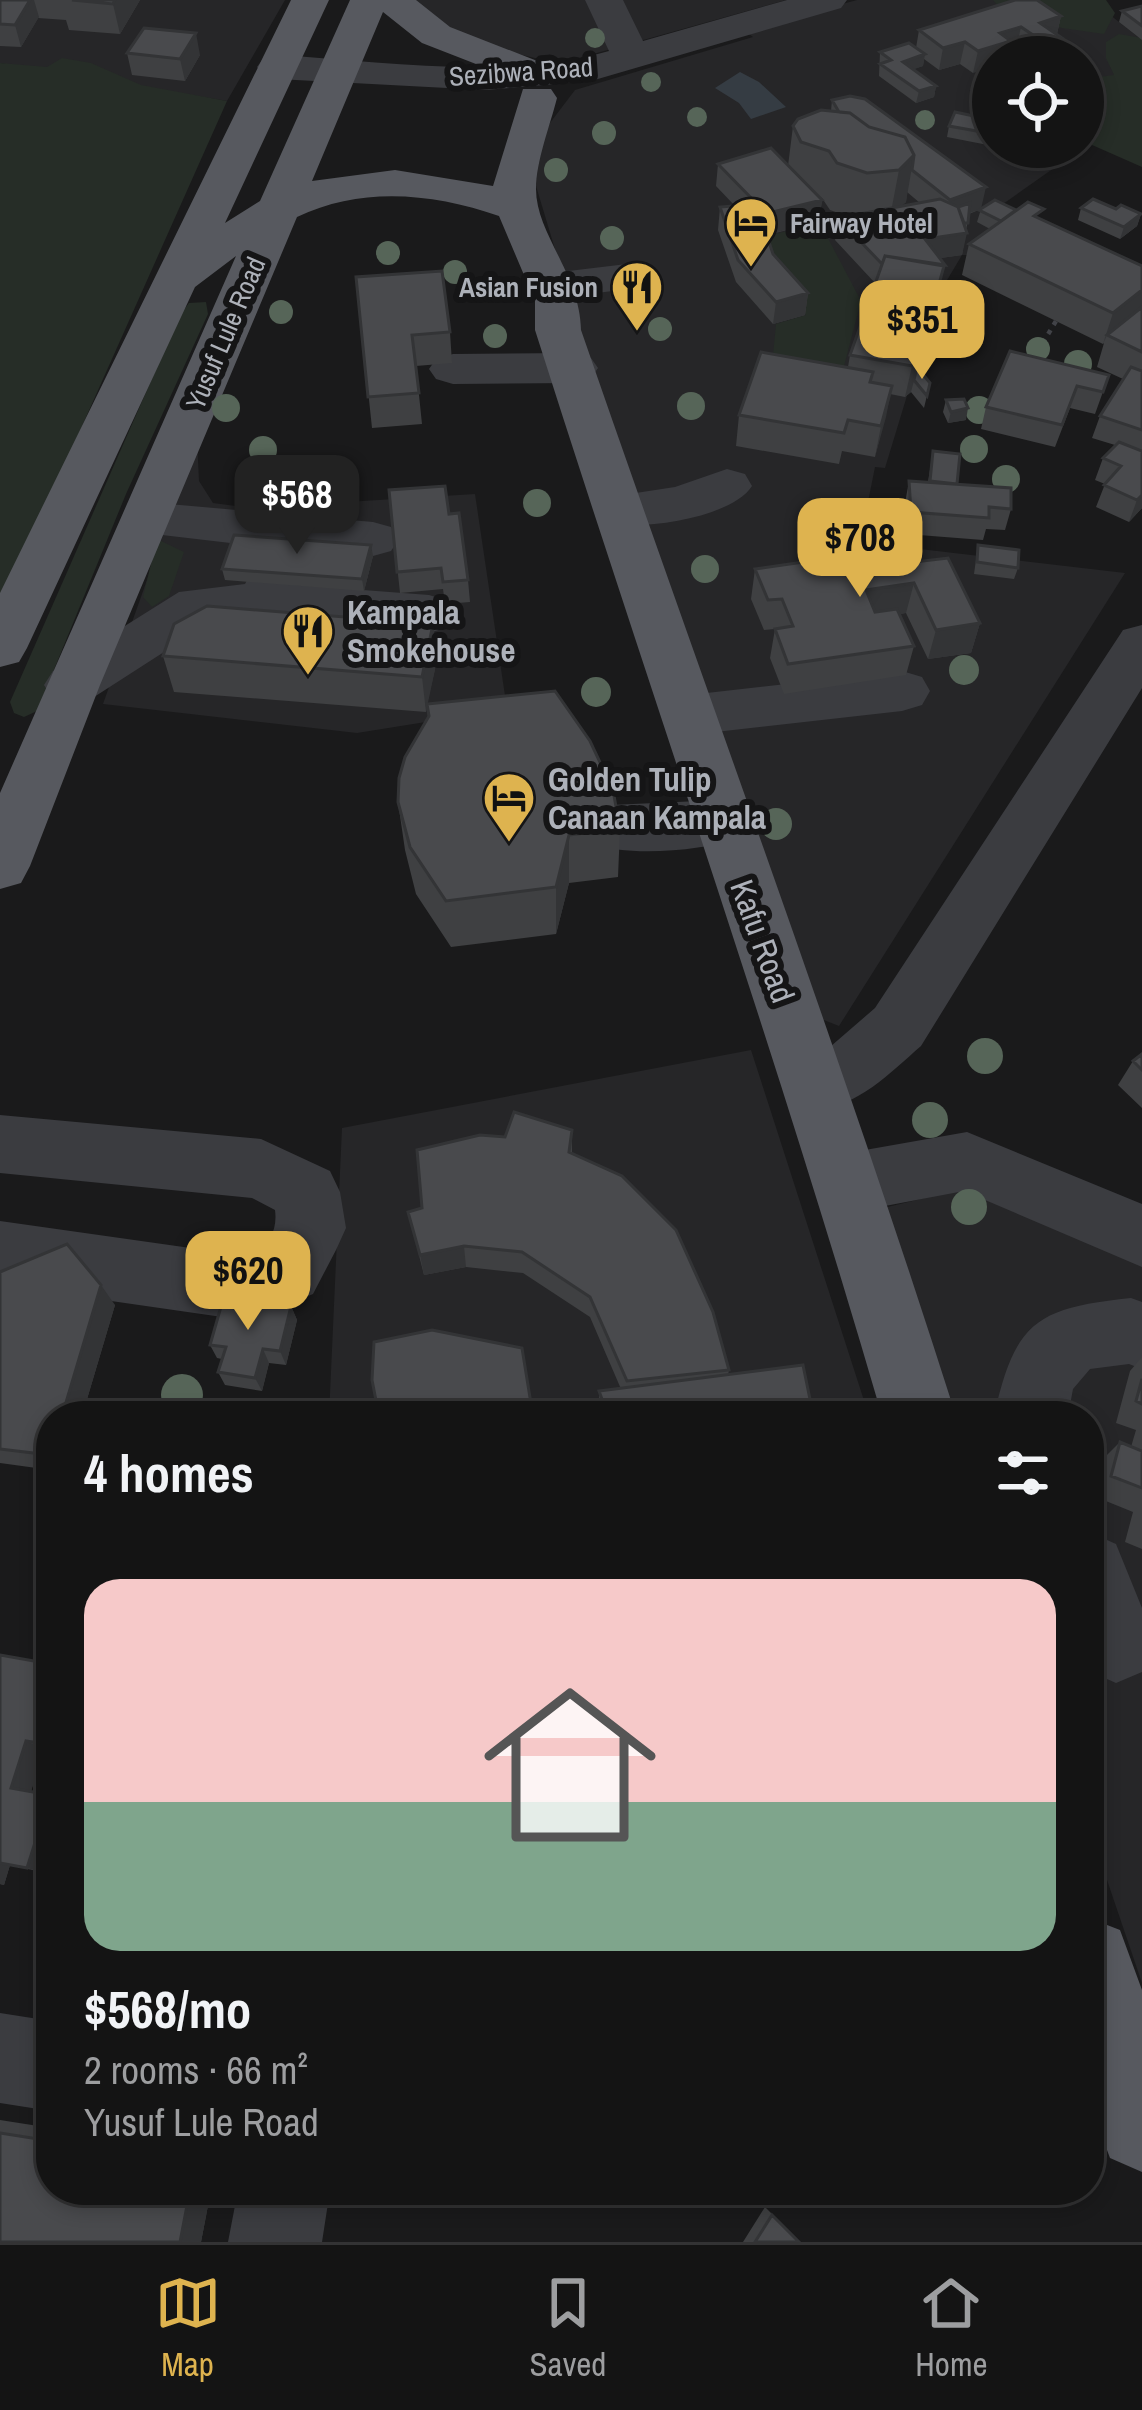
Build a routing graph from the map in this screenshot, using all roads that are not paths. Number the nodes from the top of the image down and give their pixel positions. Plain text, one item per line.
1 (310, 0) edge
2 (369, 0) edge
3 (392, 0) edge
4 (604, 0) edge
5 (828, 0) edge
6 (631, 57) junction
7 (273, 79) junction
8 (333, 85) junction
9 (536, 86) junction
10 (304, 146) junction
11 (366, 183) junction
12 (517, 208) junction
13 (273, 221) junction
14 (627, 278) dead end
15 (175, 281) junction
16 (561, 328) junction
17 (452, 369) edge
18 (727, 486) dead end
19 (621, 510) junction
20 (146, 519) junction
21 (373, 539) dead end
22 (276, 566) junction
23 (429, 614) dead end
24 (1142, 644) edge
25 (0, 648) edge
26 (72, 686) junction
27 (902, 691) dead end
28 (689, 715) junction
29 (14, 786) edge
30 (721, 822) junction
31 (610, 828) edge
32 (0, 866) edge
33 (815, 1084) junction
34 (0, 1144) edge
35 (848, 1183) junction
36 (1142, 1236) edge
37 (0, 1253) edge
38 (1142, 1336) edge
39 (914, 1401) edge
40 (1033, 1401) edge
41 (1104, 1613) edge
42 (1116, 1646) edge
43 (1104, 2008) edge
44 (0, 2058) edge
45 (36, 2064) edge
46 (1142, 2126) edge
47 (281, 2205) edge
48 (275, 2242) edge

1 - 7 main road, Yusuf Lule Road
2 - 8 main road, Yusuf Lule Road
3 - 9 main road
4 - 6 street
5 - 6 street, Sezibwa Road
6 - 9 street, Sezibwa Road
7 - 8 street
7 - 15 main road, Yusuf Lule Road
8 - 9 street
8 - 10 main road, Yusuf Lule Road
9 - 12 main road
10 - 11 main road
10 - 13 main road, Yusuf Lule Road
11 - 12 main road, Kafu Road
11 - 13 main road, Kafu Road
12 - 16 main road, Kafu Road
13 - 15 main road, Kafu Road
13 - 16 main road, Kafu Road
13 - 20 main road, Yusuf Lule Road
14 - 16 street
15 - 25 main road, Yusuf Lule Road
16 - 17 street
16 - 19 main road, Kafu Road
18 - 19 street
19 - 28 main road, Kafu Road
20 - 22 street
20 - 26 main road, Yusuf Lule Road
21 - 22 street
22 - 23 street
22 - 26 street
24 - 33 street
26 - 29 main road, Yusuf Lule Road
27 - 28 street
28 - 30 main road, Kafu Road
29 - 32 main road, Yusuf Lule Road
30 - 31 street
30 - 33 main road, Kafu Road
33 - 35 main road, Kafu Road
34 - 37 street
35 - 36 street
35 - 39 main road, Kafu Road
38 - 40 street
41 - 42 street
43 - 46 main road
44 - 45 street
47 - 48 street

